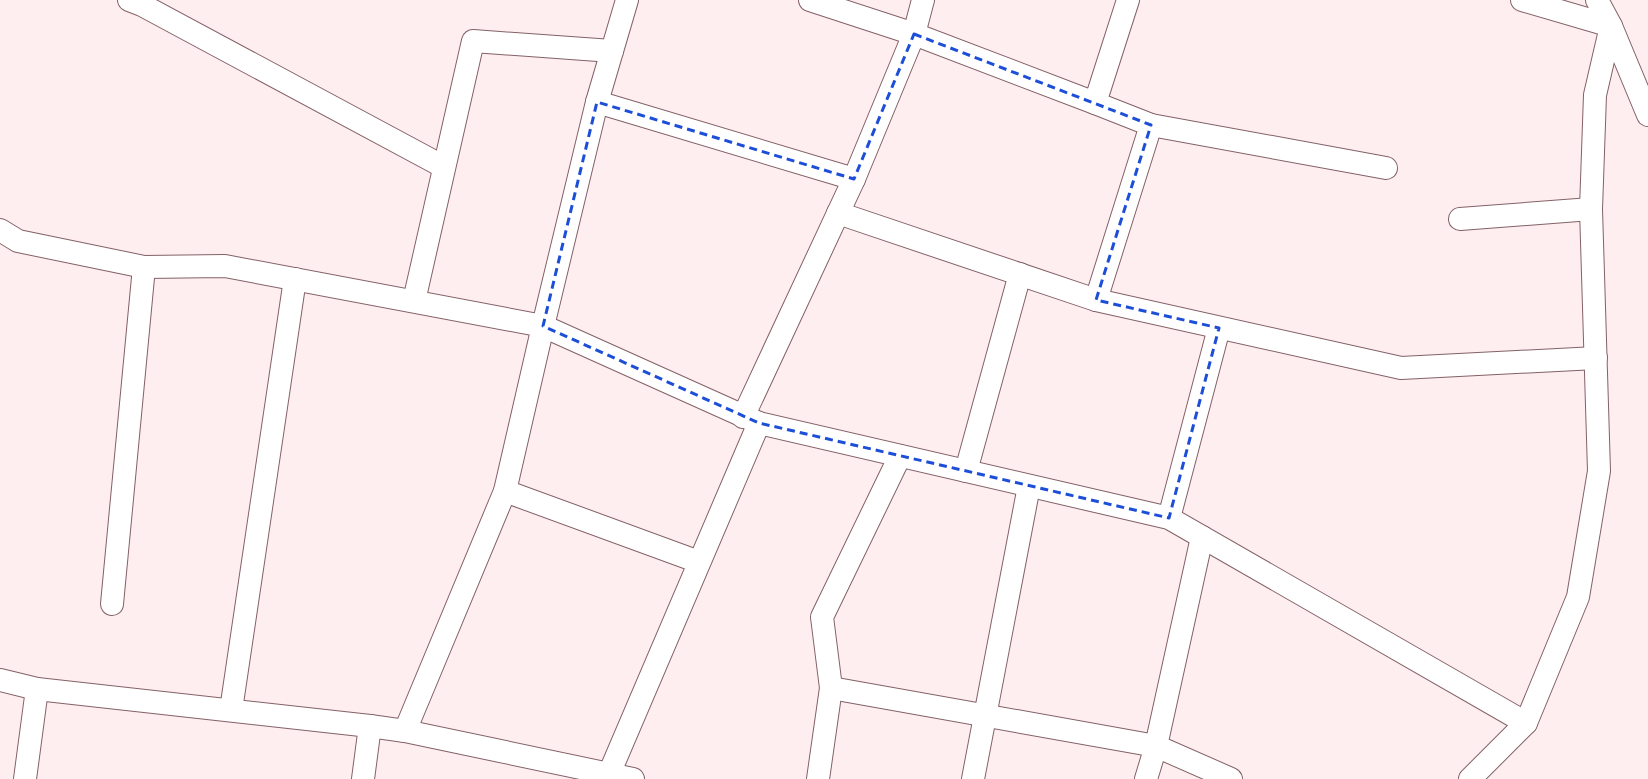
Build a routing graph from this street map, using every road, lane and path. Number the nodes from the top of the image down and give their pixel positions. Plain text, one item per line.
1 (129, 0) edge
2 (627, 0) edge
3 (810, 0) edge
4 (923, 0) edge
5 (1128, 0) edge
6 (1522, 0) edge
7 (1598, 0) edge
8 (1611, 26) junction
9 (914, 34) junction
10 (612, 51) junction
11 (597, 102) junction
12 (1095, 103) junction
13 (1648, 115) edge
14 (1151, 125) junction
15 (444, 167) junction
16 (1386, 168) dead end
17 (854, 179) junction
18 (1591, 209) junction
19 (838, 213) junction
20 (1460, 219) dead end
21 (0, 230) edge
22 (144, 267) junction
23 (1020, 274) junction
24 (295, 279) junction
25 (1096, 300) junction
26 (414, 302) junction
27 (543, 326) junction
28 (1219, 328) junction
29 (1596, 358) junction
30 (751, 420) junction
31 (900, 456) junction
32 (966, 471) junction
33 (1029, 486) junction
34 (505, 491) junction
35 (1169, 518) junction
36 (1202, 537) junction
37 (699, 562) junction
38 (112, 604) dead end
39 (0, 680) edge
40 (831, 688) junction
41 (37, 689) junction
42 (231, 710) junction
43 (985, 715) junction
44 (1526, 723) junction
45 (370, 726) junction
46 (405, 731) junction
47 (1156, 746) junction
48 (608, 774) junction
49 (25, 779) edge
50 (363, 779) edge
51 (632, 779) edge
52 (818, 779) edge
53 (973, 779) edge
54 (1146, 779) edge
55 (1231, 779) edge
56 (1470, 779) edge

1 - 15 street
2 - 10 street
3 - 9 street
4 - 9 street
5 - 12 street
6 - 8 street
7 - 8 street
8 - 13 street
8 - 18 street
9 - 12 street
9 - 17 street
10 - 11 street
10 - 15 street
11 - 17 street
11 - 27 street
12 - 14 street
14 - 16 street
14 - 25 street
15 - 26 street
17 - 19 street
18 - 20 street
18 - 29 street
19 - 23 street
19 - 30 street
21 - 22 street
22 - 24 street
22 - 38 street
23 - 25 street
23 - 32 street
24 - 26 street
24 - 42 street
25 - 28 street
26 - 27 street
27 - 30 street
27 - 34 street
28 - 29 street
28 - 35 street
29 - 44 street
30 - 31 street
30 - 37 street
31 - 32 street
31 - 40 street
32 - 33 street
33 - 35 street
33 - 43 street
34 - 37 street
34 - 46 street
35 - 36 street
36 - 44 street
36 - 47 street
37 - 48 street
39 - 41 street
40 - 43 street
40 - 52 street
41 - 42 street
41 - 49 street
42 - 45 street
43 - 47 street
43 - 53 street
44 - 56 street
45 - 46 street
45 - 50 street
46 - 48 street
47 - 54 street
47 - 55 street
48 - 51 street

